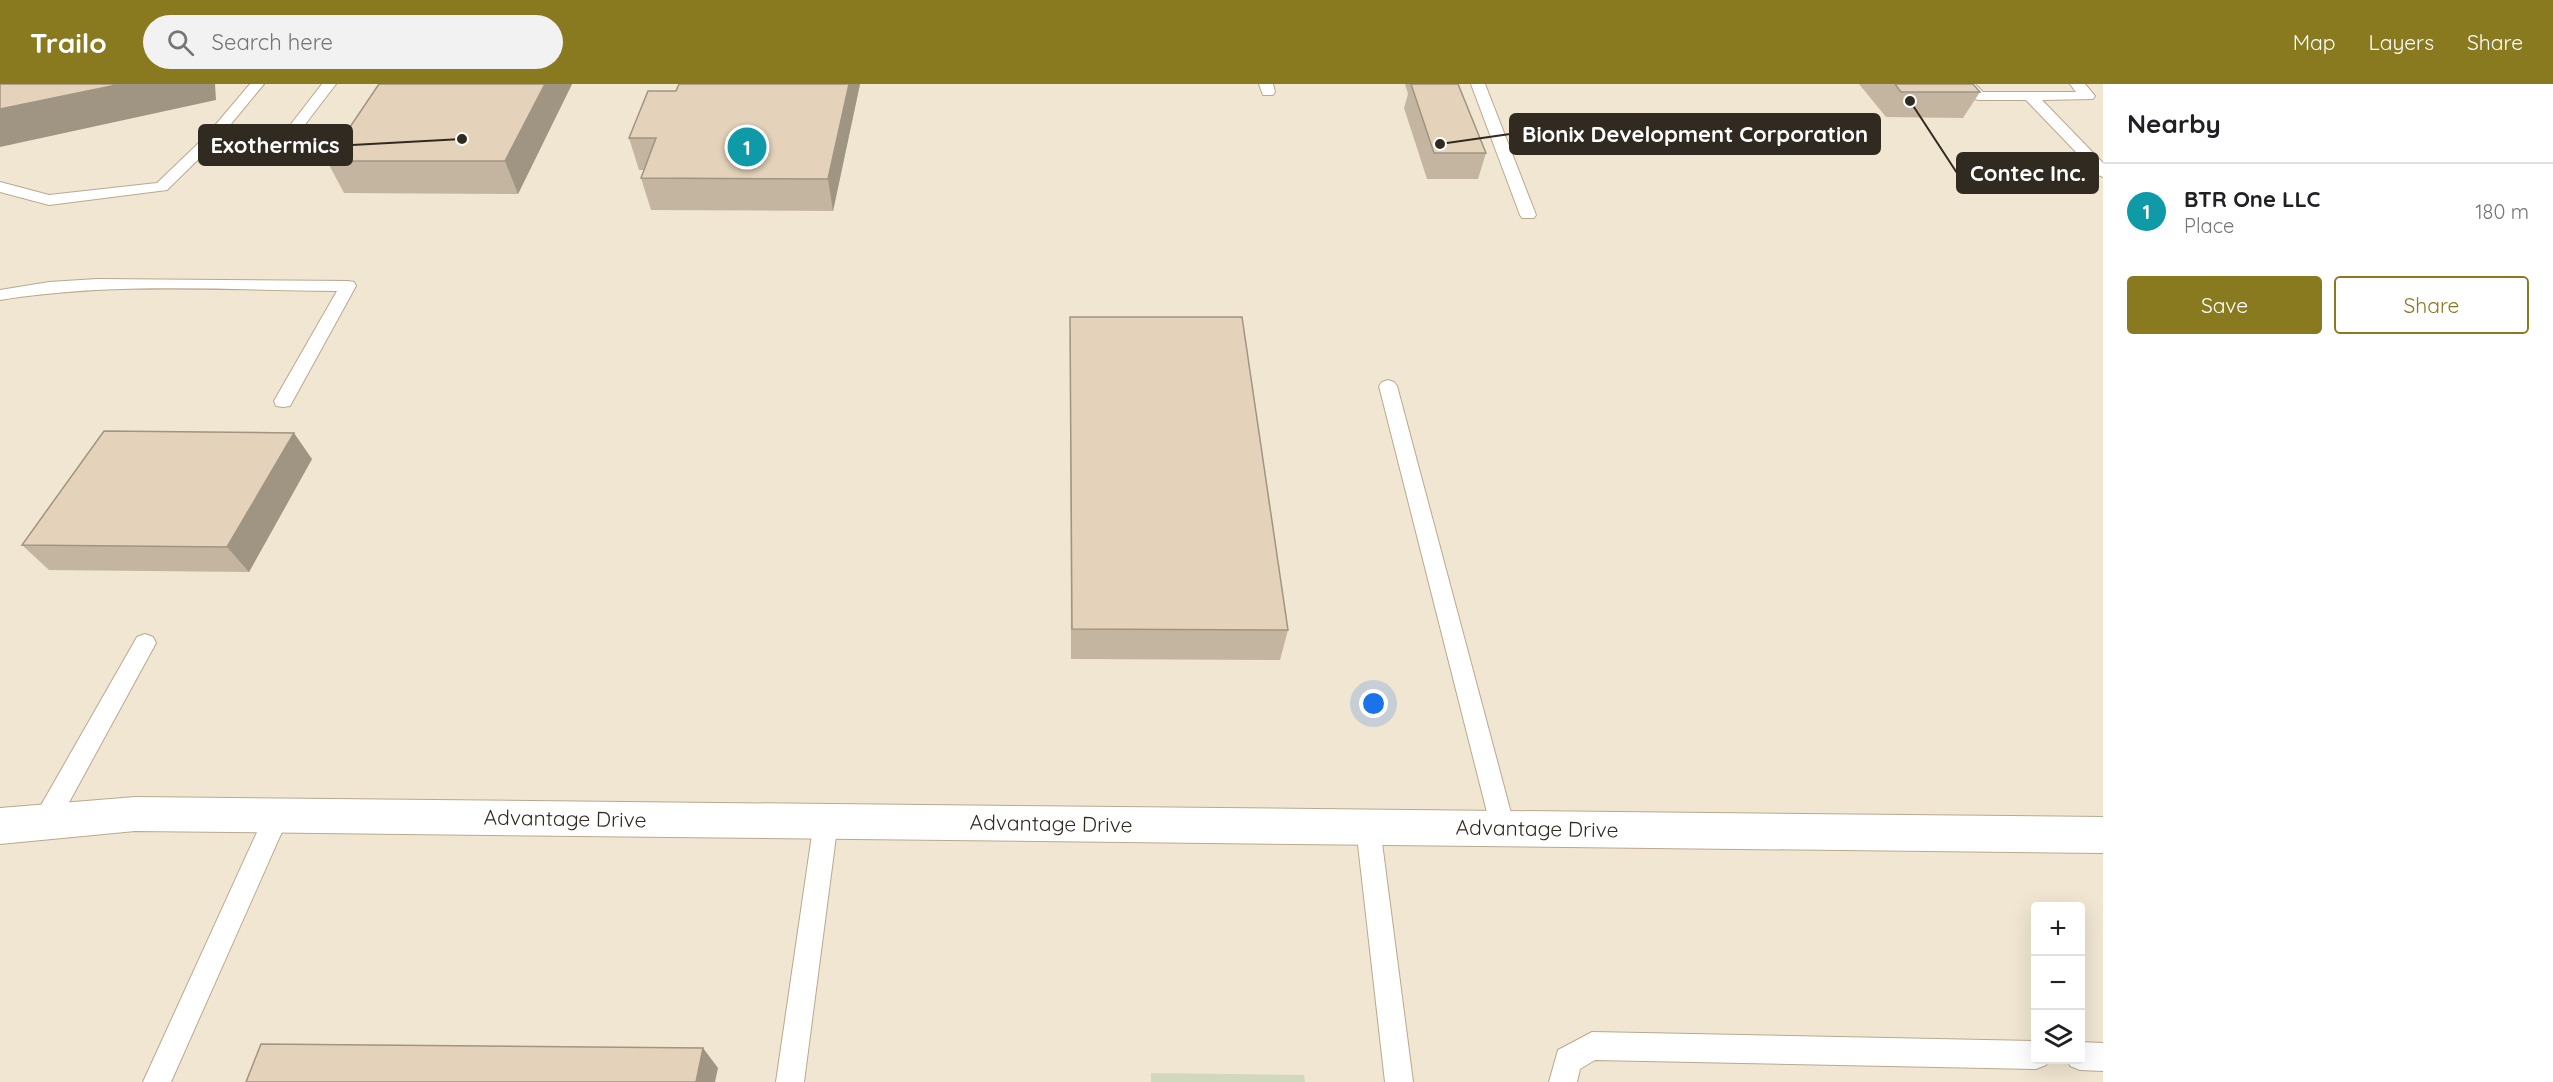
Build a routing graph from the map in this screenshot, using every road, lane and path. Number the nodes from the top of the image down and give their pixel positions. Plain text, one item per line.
1 (257, 84) edge
2 (328, 84) edge
3 (1478, 84) edge
4 (1967, 84) edge
5 (2077, 84) edge
6 (2030, 96) junction
7 (295, 128) dead end
8 (2103, 172) edge
9 (0, 187) edge
10 (1528, 215) dead end
11 (0, 295) edge
12 (1388, 386) dead end
13 (283, 401) dead end
14 (145, 643) dead end
15 (278, 816) junction
16 (826, 821) junction
17 (45, 822) junction
18 (0, 826) edge
19 (1368, 827) junction
20 (1503, 828) junction
21 (2103, 835) edge
22 (2031, 1055) edge
23 (2085, 1056) edge
24 (2103, 1057) edge
25 (157, 1082) edge
26 (790, 1082) edge
27 (1398, 1082) edge
28 (1563, 1082) edge

1 - 9 lane
2 - 7 lane
3 - 10 lane
4 - 6 lane
5 - 6 lane
6 - 8 lane
11 - 13 lane
12 - 20 lane
14 - 17 lane
15 - 16 street, Advantage Drive
15 - 17 street, Advantage Drive
15 - 25 lane
16 - 19 street, Advantage Drive
16 - 26 lane
17 - 18 street, Advantage Drive
19 - 20 street, Advantage Drive
19 - 27 lane
20 - 21 street, Advantage Drive
22 - 28 lane
23 - 24 lane

